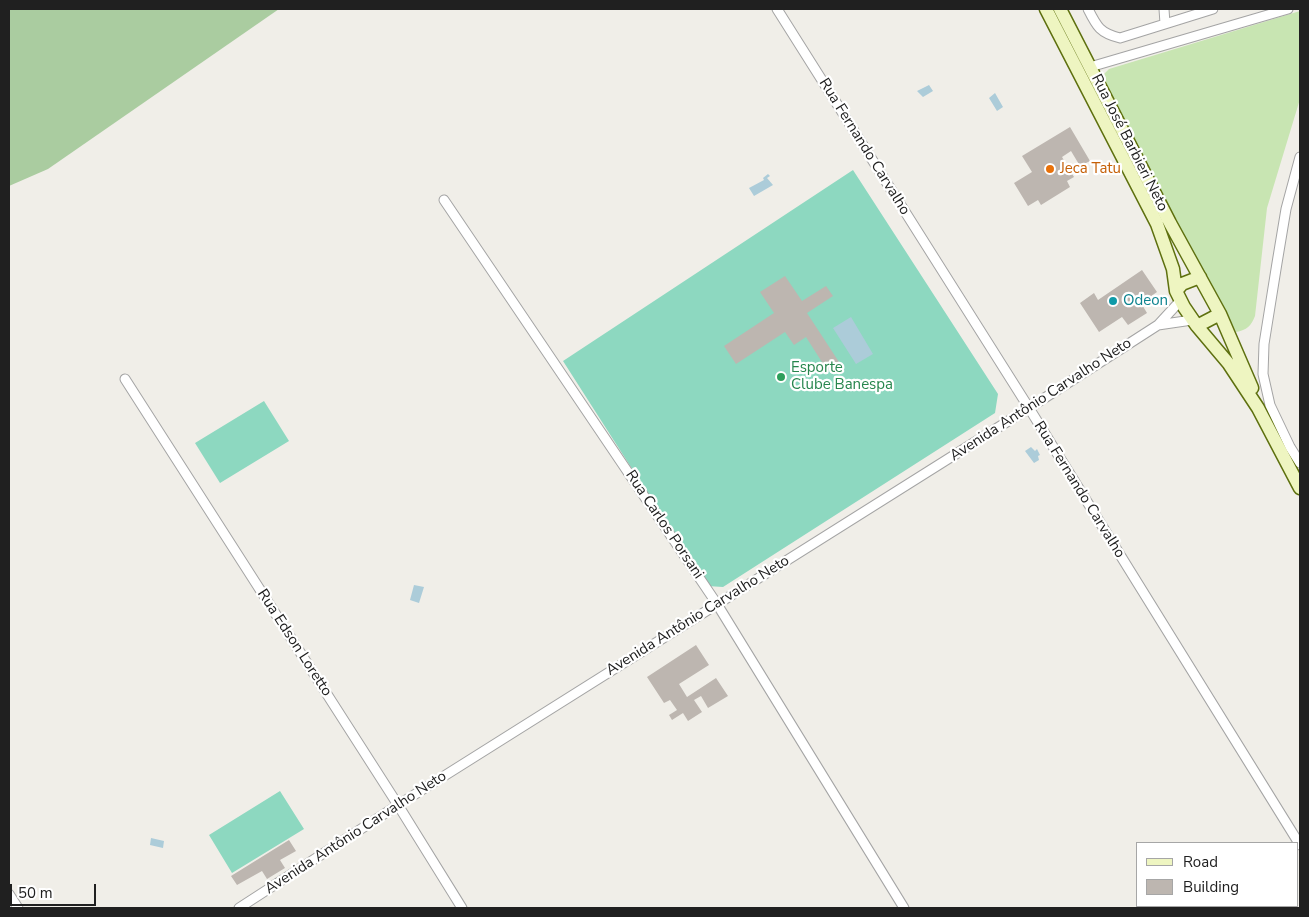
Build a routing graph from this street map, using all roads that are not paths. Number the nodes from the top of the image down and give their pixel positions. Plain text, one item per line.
1 (777, 9) edge
2 (1046, 9) edge
3 (1060, 9) edge
4 (1088, 9) edge
5 (1164, 9) edge
6 (1213, 9) edge
7 (1288, 9) edge
8 (1165, 24) junction
9 (1090, 67) junction
10 (1300, 156) edge
11 (444, 200) dead end
12 (1200, 277) junction
13 (1179, 295) junction
14 (1220, 314) junction
15 (1194, 323) junction
16 (1158, 325) junction
17 (125, 379) dead end
18 (1029, 408) junction
19 (1258, 408) junction
20 (1300, 462) edge
21 (1300, 488) edge
22 (717, 604) junction
23 (398, 805) junction
24 (1298, 842) edge
25 (9, 894) edge
26 (18, 908) edge
27 (239, 908) edge
28 (462, 908) edge
29 (904, 908) edge

1 - 18 street, Rua Fernando Carvalho
2 - 13 main road, Rua José Barbieri Neto
3 - 9 main road, Rua José Barbieri Neto
4 - 8 street
5 - 8 street
6 - 8 street
7 - 9 street
9 - 12 main road, Rua José Barbieri Neto
10 - 20 street
11 - 22 street, Rua Carlos Porsani
12 - 13 main road
12 - 14 main road, Rua José Barbieri Neto
13 - 15 main road, Rua José Barbieri Neto
13 - 16 street
14 - 15 main road
14 - 19 main road
15 - 16 street
15 - 19 main road
16 - 18 street, Avenida Antônio Carvalho Neto
17 - 23 street, Rua Edson Loretto
18 - 22 street, Avenida Antônio Carvalho Neto
18 - 24 street, Rua Fernando Carvalho
19 - 21 main road
22 - 23 street, Avenida Antônio Carvalho Neto
22 - 29 street, Rua Carlos Porsani
23 - 27 street, Avenida Antônio Carvalho Neto
23 - 28 street, Rua Edson Loretto
25 - 26 street

